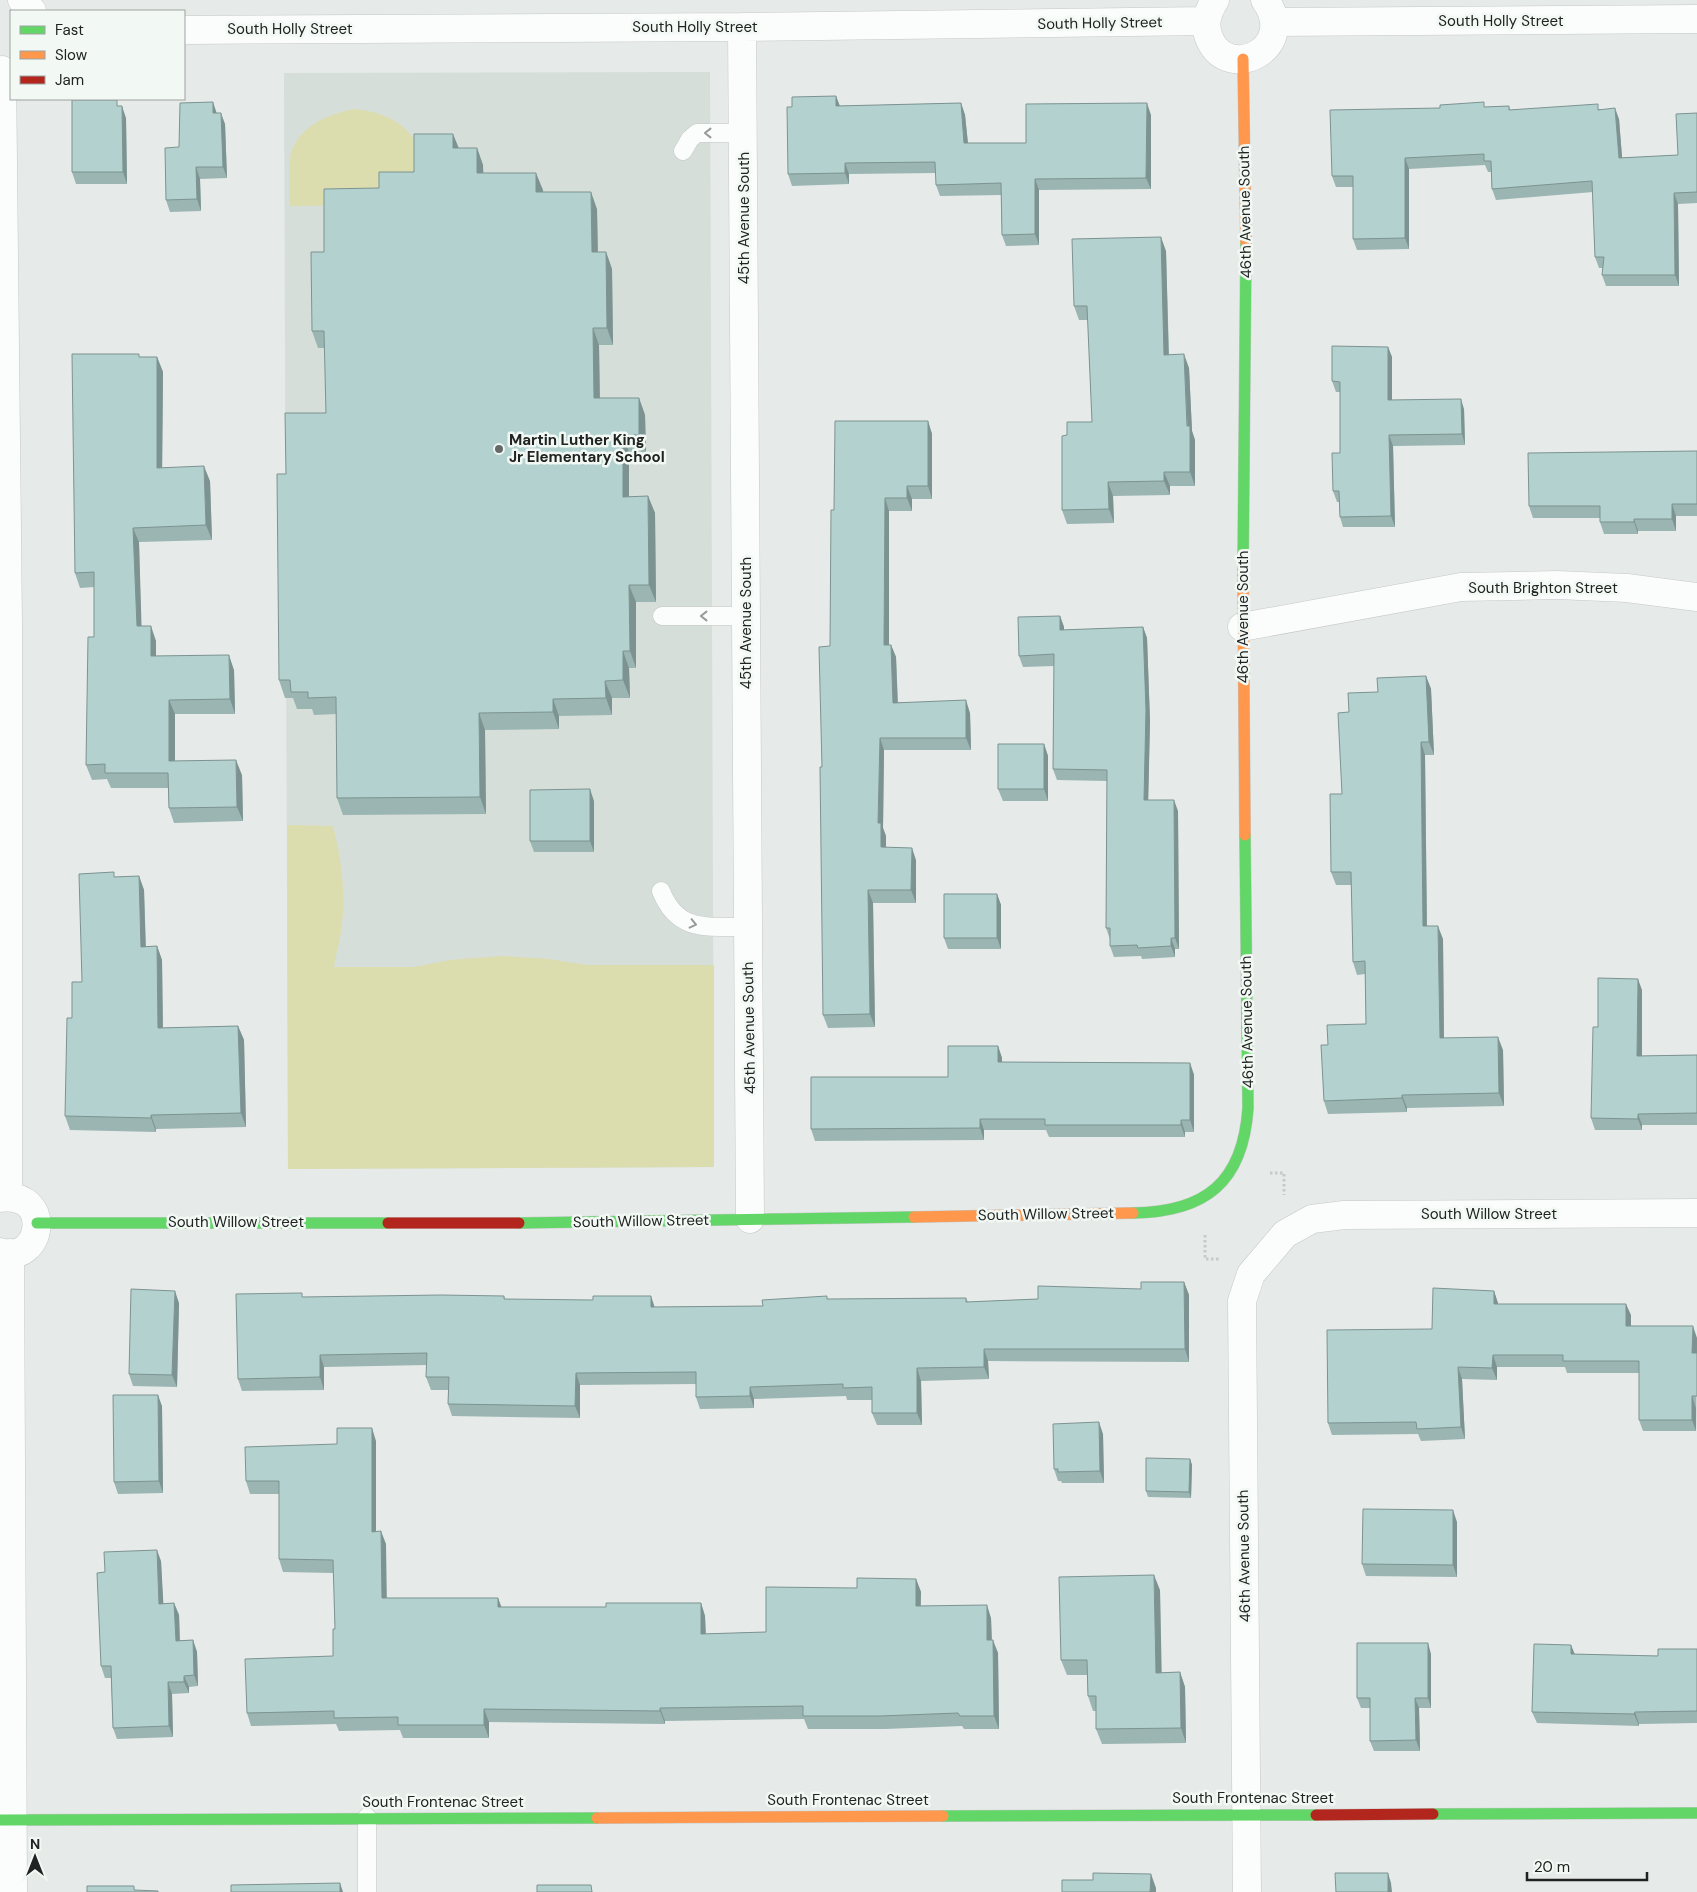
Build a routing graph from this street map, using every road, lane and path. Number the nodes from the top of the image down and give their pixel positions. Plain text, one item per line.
1 (22, 0) edge
2 (31, 10) edge
3 (1211, 11) edge
4 (1270, 11) edge
5 (1697, 19) edge
6 (742, 28) junction
7 (185, 30) edge
8 (1243, 59) junction
9 (4, 70) edge
10 (743, 133) junction
11 (683, 151) dead end
12 (2, 328) edge
13 (1697, 597) edge
14 (662, 616) dead end
15 (746, 616) junction
16 (4, 624) edge
17 (1242, 627) junction
18 (661, 891) dead end
19 (748, 927) junction
20 (1232, 1173) joint
21 (4, 1197) edge
22 (1697, 1213) edge
23 (750, 1220) junction
24 (37, 1223) junction
25 (1285, 1234) joint
26 (5, 1252) edge
27 (1697, 1812) edge
28 (1247, 1813) junction
29 (367, 1817) junction
30 (6, 1820) edge
31 (13, 1892) edge
32 (367, 1892) edge
33 (1247, 1892) edge

1 - 2 street
3 - 6 street, South Holly Street
3 - 8 street
4 - 5 street, South Holly Street
4 - 8 street
6 - 7 street, South Holly Street
6 - 10 street, 45th Avenue South
8 - 17 street, 46th Avenue South
9 - 12 street
10 -> 11 lane
10 - 15 street, 45th Avenue South
12 - 16 street
13 - 17 street, South Brighton Street
15 -> 14 lane
15 - 19 street, 45th Avenue South
16 - 21 street
17 - 20 street, 46th Avenue South
18 -> 19 lane
19 - 23 street, 45th Avenue South
20 - 23 street, South Willow Street
21 - 24 street
22 - 25 street, South Willow Street
23 - 24 street, South Willow Street
24 - 26 street
25 - 28 street, 46th Avenue South
26 - 30 street
27 - 28 street, South Frontenac Street
28 - 29 street, South Frontenac Street
28 - 33 street, 46th Avenue South
29 - 30 street, South Frontenac Street
29 - 32 lane
30 - 31 street

